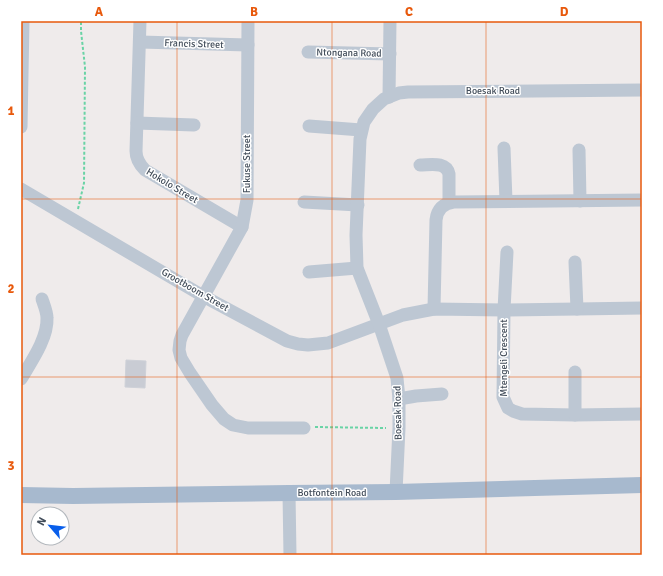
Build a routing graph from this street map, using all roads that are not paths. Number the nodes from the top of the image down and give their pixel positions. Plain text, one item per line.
1 (23, 21) edge
2 (140, 21) edge
3 (248, 21) edge
4 (390, 21) edge
5 (140, 42) junction
6 (248, 45) junction
7 (308, 52) dead end
8 (390, 54) junction
9 (642, 90) edge
10 (22, 91) edge
11 (389, 97) junction
12 (137, 123) junction
13 (194, 126) dead end
14 (309, 126) dead end
15 (21, 127) edge
16 (361, 130) junction
17 (504, 148) dead end
18 (579, 150) dead end
19 (420, 165) dead end
20 (21, 189) edge
21 (580, 200) junction
22 (642, 200) edge
23 (506, 201) junction
24 (304, 202) dead end
25 (449, 202) junction
26 (358, 205) junction
27 (242, 227) junction
28 (507, 252) dead end
29 (575, 262) dead end
30 (357, 268) junction
31 (309, 272) dead end
32 (203, 296) junction
33 (42, 299) dead end
34 (642, 308) edge
35 (434, 309) junction
36 (577, 309) junction
37 (504, 310) junction
38 (379, 324) junction
39 (575, 372) dead end
40 (21, 379) edge
41 (442, 394) dead end
42 (399, 399) junction
43 (642, 414) edge
44 (574, 415) junction
45 (304, 428) road end
46 (642, 485) edge
47 (396, 492) junction
48 (289, 493) junction
49 (21, 495) edge
50 (290, 555) edge

1 - 10 street
2 - 5 street, Hokolo Street
3 - 6 street, Fukuse Street
4 - 8 street, Ntongana Road
5 - 6 street, Francis Street
5 - 12 street, Hokolo Street
6 - 27 street, Fukuse Street
7 - 8 street, Ntongana Road
8 - 11 street, Ntongana Road
9 - 11 street, Boesak Road
10 - 15 street
11 - 16 street, Boesak Road
12 - 13 street
12 - 27 street, Hokolo Street
14 - 16 street
16 - 26 street, Boesak Road
17 - 23 street
18 - 21 street
19 - 25 street
20 - 32 street, Grootboom Street
21 - 22 street
21 - 23 street
23 - 25 street
24 - 26 street
25 - 35 street
26 - 30 street, Boesak Road
27 - 32 street, Fukuse Street
28 - 37 street
29 - 36 street
30 - 31 street
30 - 38 street, Boesak Road
32 - 38 street, Grootboom Street
32 - 45 street, Fukuse Street
33 - 40 street
34 - 36 street
35 - 37 street
35 - 38 street
36 - 37 street
37 - 44 street, Mtengeli Crescent
38 - 42 street, Boesak Road
39 - 44 street
41 - 42 street
42 - 47 street, Boesak Road
43 - 44 street, Mtengeli Crescent
46 - 47 main road, Botfontein Road
47 - 48 main road, Botfontein Road
48 - 49 main road, Botfontein Road
48 - 50 street

